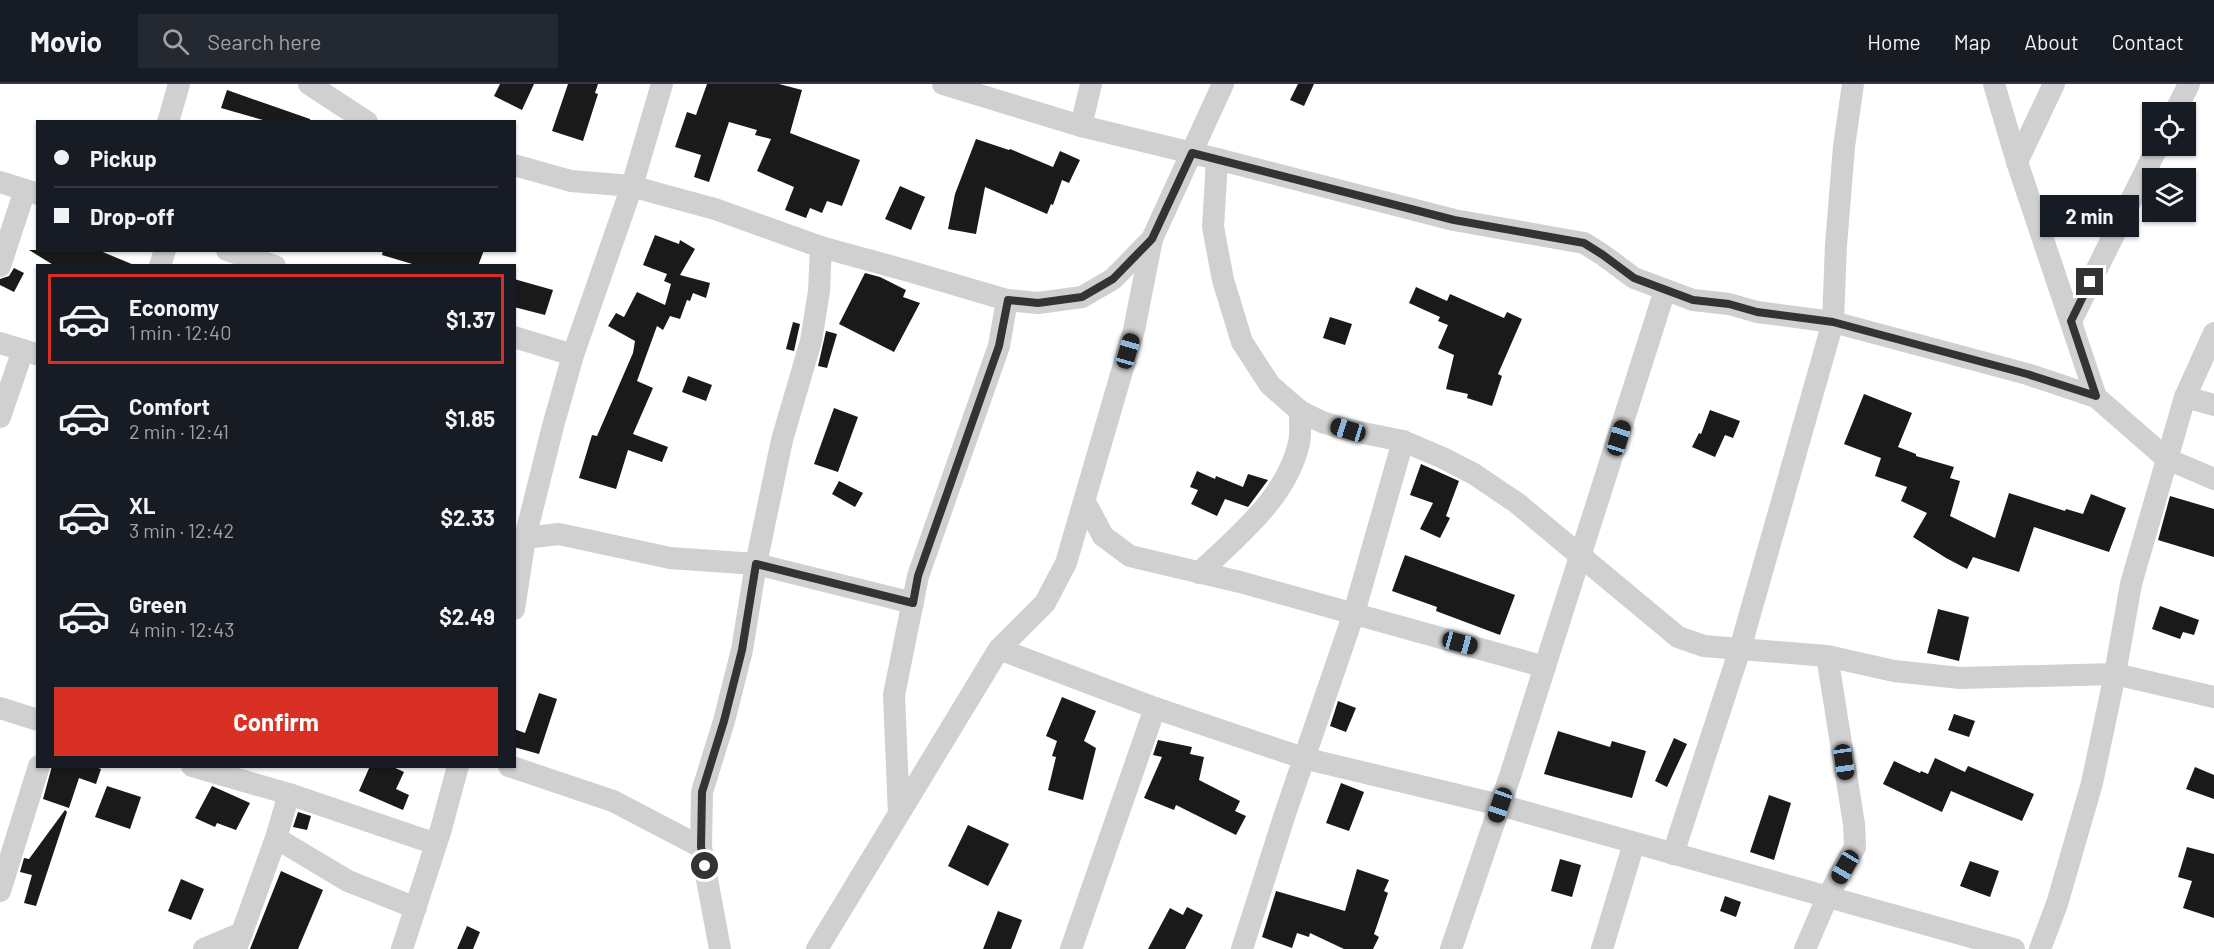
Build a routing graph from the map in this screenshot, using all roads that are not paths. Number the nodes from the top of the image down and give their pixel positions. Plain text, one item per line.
1 (179, 84) edge
2 (309, 84) edge
3 (662, 84) edge
4 (945, 84) edge
5 (1091, 84) edge
6 (1223, 84) edge
7 (1853, 84) edge
8 (1994, 84) edge
9 (2054, 84) edge
10 (2189, 84) edge
11 (334, 102) edge
12 (2180, 102) edge
13 (169, 120) edge
14 (364, 120) edge
15 (1082, 126) junction
16 (1192, 153) junction
17 (2153, 156) edge
18 (1217, 159) junction
19 (2017, 162) junction
20 (516, 166) edge
21 (0, 182) edge
22 (632, 186) junction
23 (31, 192) edge
24 (1152, 239) junction
25 (821, 247) junction
26 (233, 252) edge
27 (271, 264) edge
28 (0, 266) edge
29 (1665, 291) junction
30 (1008, 300) junction
31 (2071, 321) junction
32 (1833, 322) junction
33 (2214, 333) edge
34 (516, 338) edge
35 (0, 343) edge
36 (30, 352) edge
37 (573, 356) junction
38 (2096, 396) junction
39 (2185, 397) junction
40 (2214, 405) edge
41 (1300, 411) junction
42 (0, 417) edge
43 (1403, 441) junction
44 (2167, 459) junction
45 (2214, 479) edge
46 (1085, 501) junction
47 (525, 538) junction
48 (1581, 556) junction
49 (756, 564) junction
50 (1200, 573) junction
51 (516, 596) edge
52 (913, 603) junction
53 (1354, 613) junction
54 (999, 649) junction
55 (1740, 649) junction
56 (1827, 656) junction
57 (1545, 667) junction
58 (2115, 674) junction
59 (2214, 697) edge
60 (0, 708) edge
61 (1155, 708) junction
62 (36, 719) edge
63 (1303, 758) junction
64 (38, 768) edge
65 (199, 768) edge
66 (457, 768) edge
67 (515, 768) edge
68 (289, 794) junction
69 (1500, 805) junction
70 (899, 814) junction
71 (276, 838) junction
72 (1634, 843) junction
73 (436, 844) junction
74 (701, 847) junction
75 (1673, 854) junction
76 (0, 891) edge
77 (1827, 898) junction
78 (416, 908) junction
79 (238, 941) edge
80 (204, 949) edge
81 (402, 949) edge
82 (720, 949) edge
83 (817, 949) edge
84 (1071, 949) edge
85 (1242, 949) edge
86 (1452, 949) edge
87 (1602, 949) edge
88 (1805, 949) edge
89 (2014, 949) edge
90 (2040, 949) edge

1 - 13 street
2 - 11 street
3 - 22 street
4 - 15 street
5 - 15 street
6 - 16 street
7 - 32 street
8 - 19 street
9 - 19 street
10 - 12 street
11 - 14 street
15 - 16 street
16 - 18 street
16 - 24 street
17 - 31 street
18 - 29 street
18 - 41 street
19 - 31 street
20 - 22 street
21 - 23 street
22 - 25 street
22 - 37 street
23 - 28 street
24 - 30 street
24 - 46 street
25 - 30 street
25 - 49 street
26 - 27 street
29 - 32 street
29 - 48 street
30 - 52 street
31 - 38 street
32 - 38 street
32 - 55 street
33 - 39 street
34 - 37 street
35 - 36 street
36 - 42 street
37 - 47 street
38 - 44 street
39 - 40 street
39 - 44 street
41 - 43 street
41 - 50 street
43 - 48 street
43 - 53 street
44 - 45 street
44 - 58 street
46 - 50 street
46 - 54 street
47 - 49 street
47 - 51 street
48 - 55 street
48 - 57 street
49 - 52 street
49 - 74 street
50 - 53 street
52 - 70 street
53 - 57 street
53 - 63 street
54 - 61 street
54 - 70 street
55 - 56 street
55 - 75 street
56 - 58 street
56 - 77 street
57 - 69 street
58 - 59 street
58 - 90 street
60 - 62 street
61 - 63 street
61 - 84 street
63 - 69 street
63 - 85 street
64 - 76 street
65 - 68 street
66 - 73 street
67 - 74 street
68 - 71 street
68 - 73 street
69 - 72 street
69 - 86 street
70 - 83 street
71 - 78 street
71 - 79 street
72 - 75 street
72 - 87 street
73 - 78 street
74 - 82 street
75 - 77 street
77 - 88 street
77 - 89 street
78 - 81 street
79 - 80 street

